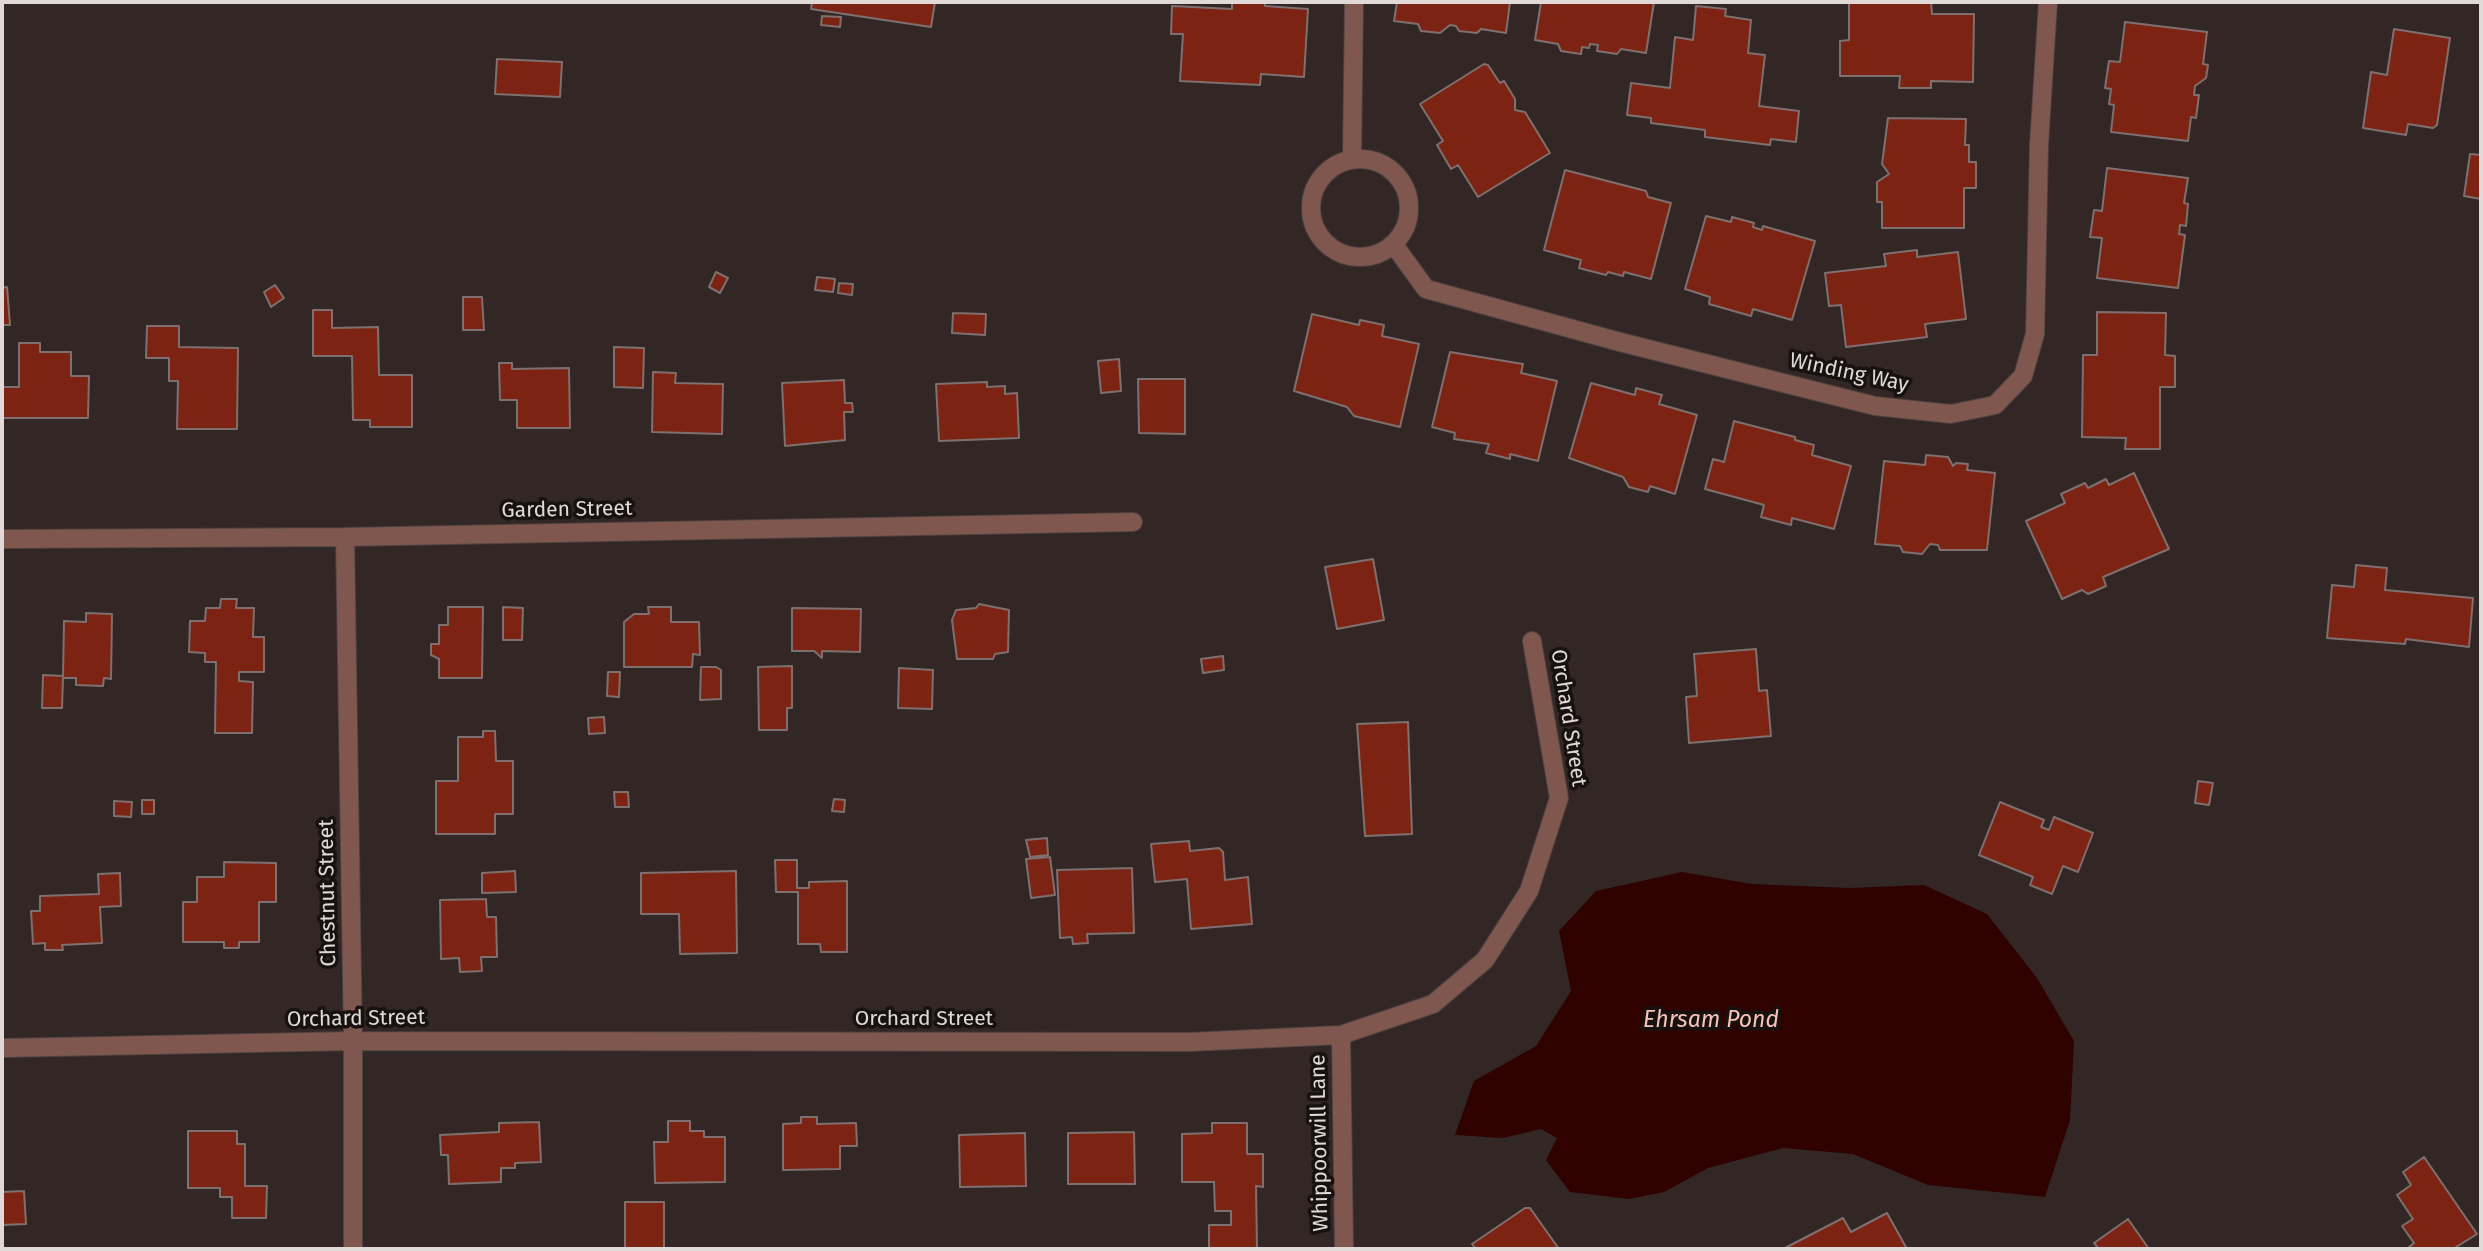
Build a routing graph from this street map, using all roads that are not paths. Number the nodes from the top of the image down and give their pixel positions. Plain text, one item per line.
1 (1354, 2) edge
2 (2048, 2) edge
3 (1352, 159) junction
4 (1394, 245) junction
5 (1133, 522) dead end
6 (345, 537) junction
7 (2, 539) edge
8 (1532, 641) dead end
9 (1341, 1035) junction
10 (353, 1041) junction
11 (2, 1048) edge
12 (352, 1249) edge
13 (1344, 1249) edge

1 - 3 street
2 - 4 street, Winding Way
3 - 4 street
3 - 4 street
5 - 6 street, Garden Street
6 - 7 street, Garden Street
6 - 10 street, Chestnut Street
8 - 9 street, Orchard Street
9 - 10 street, Orchard Street
9 - 13 street, Whippoorwill Lane
10 - 11 street, Orchard Street
10 - 12 street, Chestnut Street

